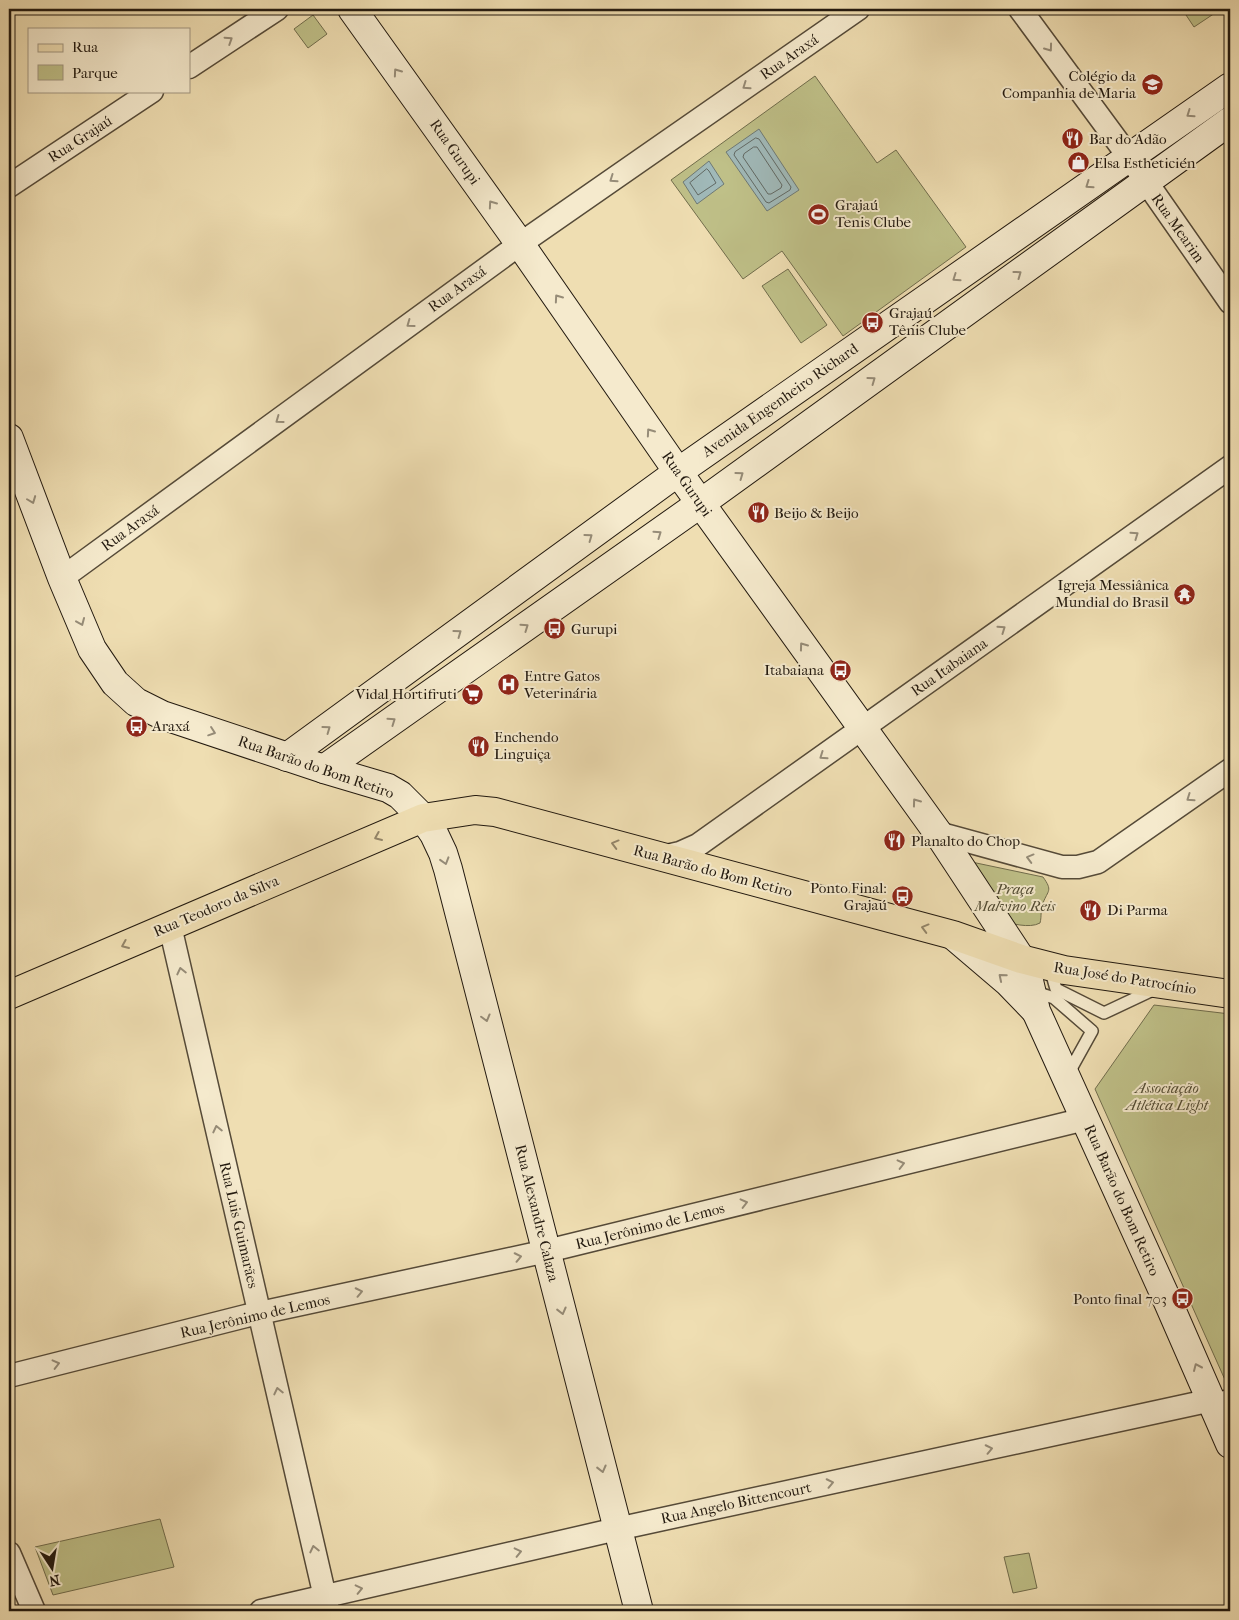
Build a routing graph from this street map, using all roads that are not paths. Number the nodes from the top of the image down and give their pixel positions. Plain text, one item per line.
1 (277, 9) edge
2 (352, 9) edge
3 (858, 9) edge
4 (1020, 9) edge
5 (190, 66) edge
6 (1230, 87) edge
7 (150, 92) edge
8 (1230, 122) edge
9 (1129, 157) junction
10 (1146, 182) junction
11 (9, 186) edge
12 (520, 244) junction
13 (1230, 302) edge
14 (9, 438) edge
15 (1230, 467) edge
16 (678, 472) junction
17 (701, 504) junction
18 (62, 578) junction
19 (862, 728) junction
20 (287, 757) junction
21 (324, 769) junction
22 (1230, 770) edge
23 (423, 818) junction
24 (938, 833) junction
25 (662, 857) junction
26 (170, 926) junction
27 (953, 935) junction
28 (1021, 959) junction
29 (1049, 966) junction
30 (1163, 985) junction
31 (1230, 994) edge
32 (9, 995) edge
33 (1034, 1001) junction
34 (1066, 1077) junction
35 (1085, 1119) junction
36 (547, 1251) junction
37 (260, 1313) junction
38 (9, 1376) edge
39 (1221, 1397) edge
40 (1230, 1444) edge
41 (617, 1529) junction
42 (9, 1553) edge
43 (327, 1604) edge
44 (34, 1611) edge
45 (261, 1611) edge
46 (639, 1611) edge

5 -> 1 street
12 -> 2 main road, Rua Gurupi
3 -> 12 street, Rua Araxá
4 -> 9 street, Rua Mearim
6 -> 9 main road, Avenida Engenheiro Richard
7 - 11 street, Rua Grajaú
8 - 10 main road
9 - 10 street, Rua Mearim
9 -> 16 main road, Avenida Engenheiro Richard
10 - 13 street, Rua Mearim
17 -> 10 main road
16 -> 12 main road, Rua Gurupi
12 -> 18 street, Rua Araxá
14 -> 18 main road, Rua Barão do Bom Retiro
19 -> 15 street, Rua Itabaiana
16 - 17 main road, Rua Gurupi
20 -> 16 main road, Avenida Engenheiro Richard
19 -> 17 main road, Rua Gurupi
21 -> 17 main road
18 -> 20 main road, Rua Barão do Bom Retiro
24 -> 19 main road, Rua Gurupi
19 -> 25 street, Rua Itabaiana
20 - 21 main road, Rua Barão do Bom Retiro
21 - 23 main road, Rua Barão do Bom Retiro
22 -> 24 street
25 -> 23 main road, Rua Barão do Bom Retiro
23 -> 26 main road, Rua Teodoro da Silva
23 -> 36 main road, Rua Alexandre Calaza
24 - 28 main road, Rua Gurupi
27 -> 25 main road, Rua Barão do Bom Retiro
26 -> 32 main road, Rua Teodoro da Silva
37 -> 26 street, Rua Luis Guimarães
27 - 28 main road, Rua Barão do Bom Retiro
33 -> 27 main road, Rua Barão do Bom Retiro
28 - 29 main road, Rua José do Patrocínio
28 - 33 main road, Rua Barão do Bom Retiro
29 - 30 main road, Rua José do Patrocínio
29 - 30 lane
30 - 31 main road, Rua José do Patrocínio
33 - 34 main road, Rua Barão do Bom Retiro
33 - 34 lane
34 - 35 main road, Rua Barão do Bom Retiro
36 -> 35 street, Rua Jerônimo de Lemos
39 -> 35 main road, Rua Barão do Bom Retiro
37 -> 36 street, Rua Jerônimo de Lemos
36 -> 41 main road, Rua Alexandre Calaza
38 -> 37 street, Rua Jerônimo de Lemos
43 -> 37 street, Rua Luis Guimarães
39 - 40 main road, Rua Barão do Bom Retiro
41 -> 39 street, Rua Angelo Bittencourt
43 -> 41 street, Rua Angelo Bittencourt
41 - 46 main road, Rua Alexandre Calaza
42 - 44 street
43 - 45 street, Rua Angelo Bittencourt

